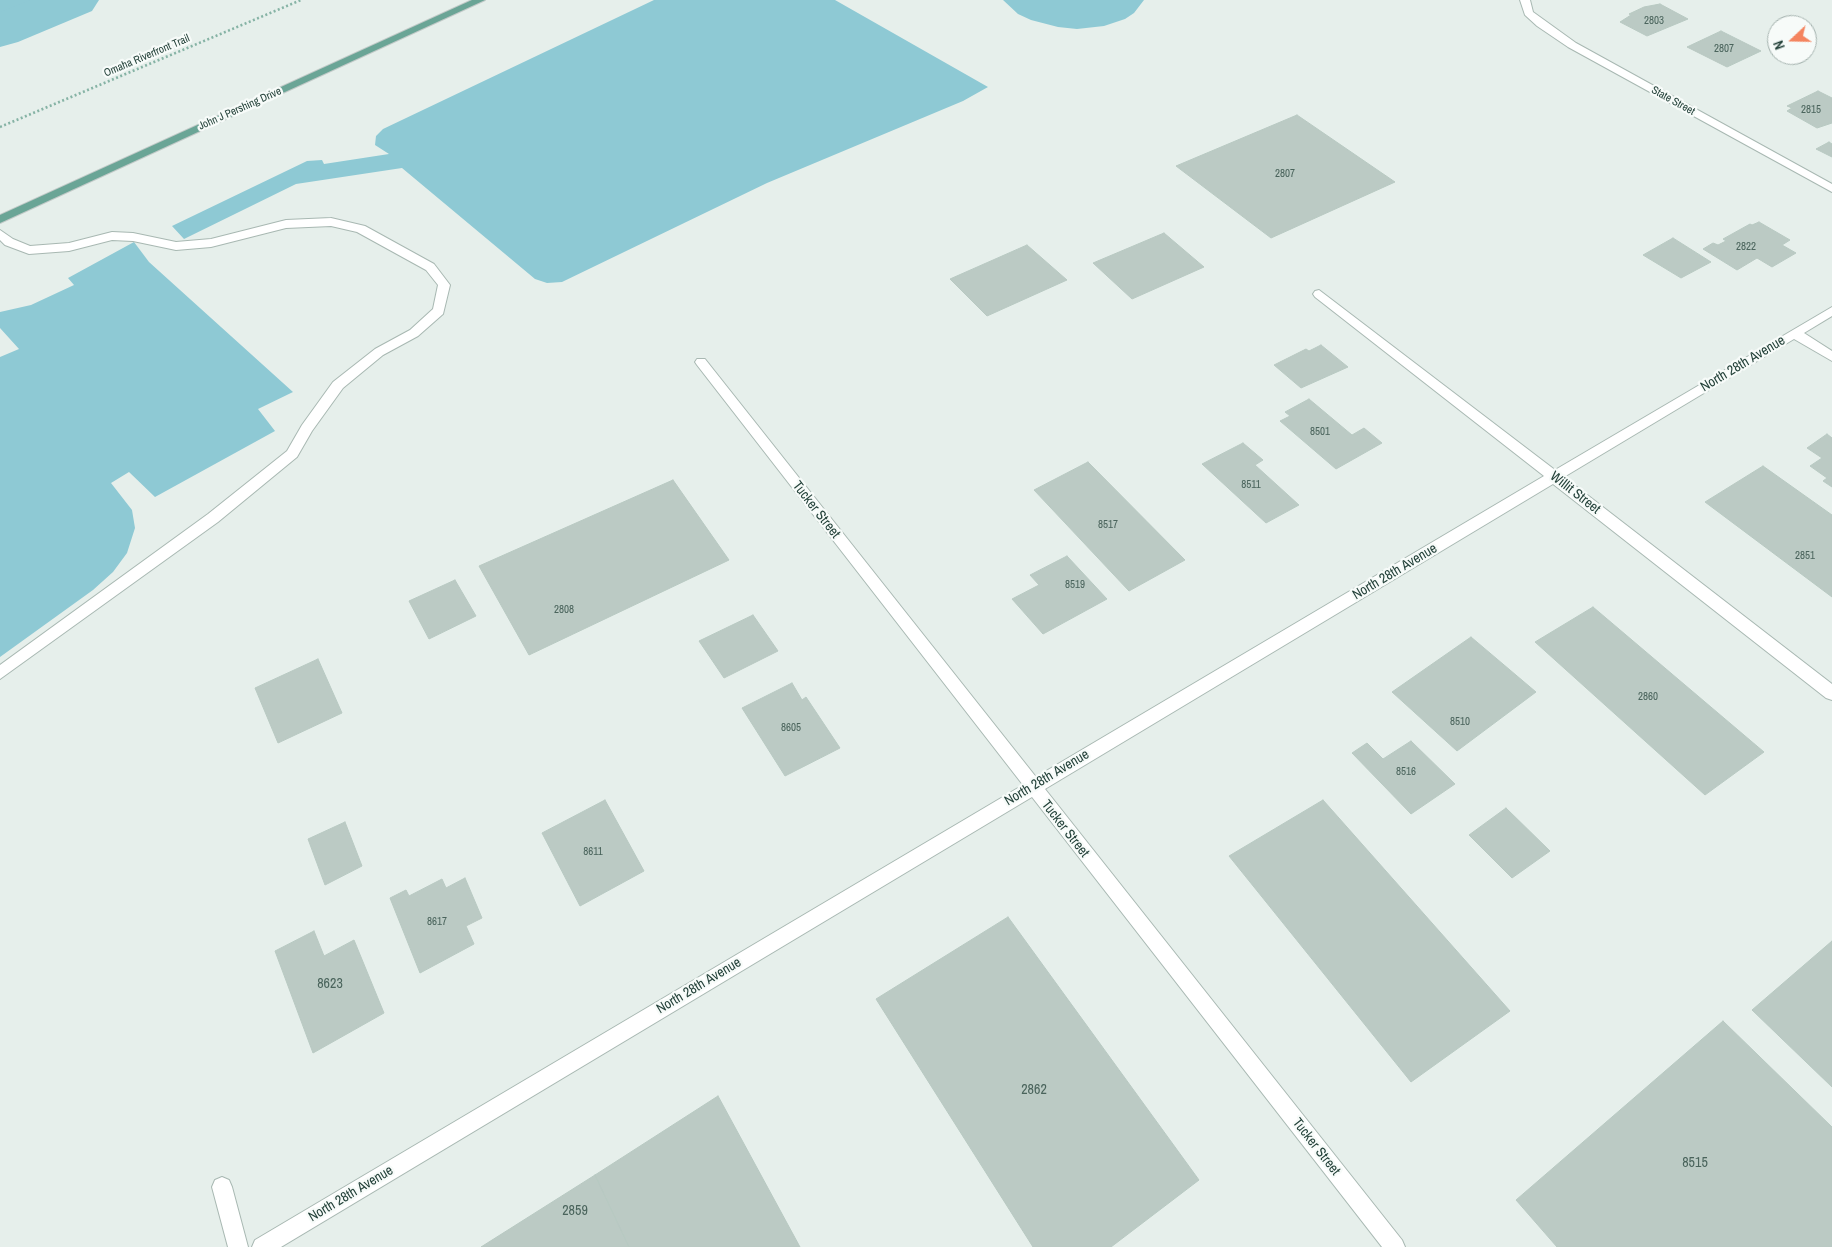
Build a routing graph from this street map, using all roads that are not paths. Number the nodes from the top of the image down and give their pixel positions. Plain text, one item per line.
1 (480, 0) edge
2 (1524, 1) edge
3 (1832, 189) edge
4 (0, 219) edge
5 (0, 234) edge
6 (1318, 294) dead end
7 (1832, 310) edge
8 (1794, 333) junction
9 (1832, 357) edge
10 (701, 362) dead end
11 (1554, 477) junction
12 (0, 674) edge
13 (1832, 692) edge
14 (1032, 787) junction
15 (222, 1187) dead end
16 (238, 1247) edge
17 (262, 1247) edge
18 (1395, 1247) edge

1 - 4 main road, John J Pershing Drive
2 - 3 street, State Street
5 - 12 street
6 - 11 street, Willit Street
7 - 8 street, North 28th Avenue
8 - 9 street
8 - 11 street, North 28th Avenue
10 - 14 street, Tucker Street
11 - 13 street, Willit Street
11 - 14 street, North 28th Avenue
14 - 17 street, North 28th Avenue
14 - 18 street, Tucker Street
15 - 16 street

